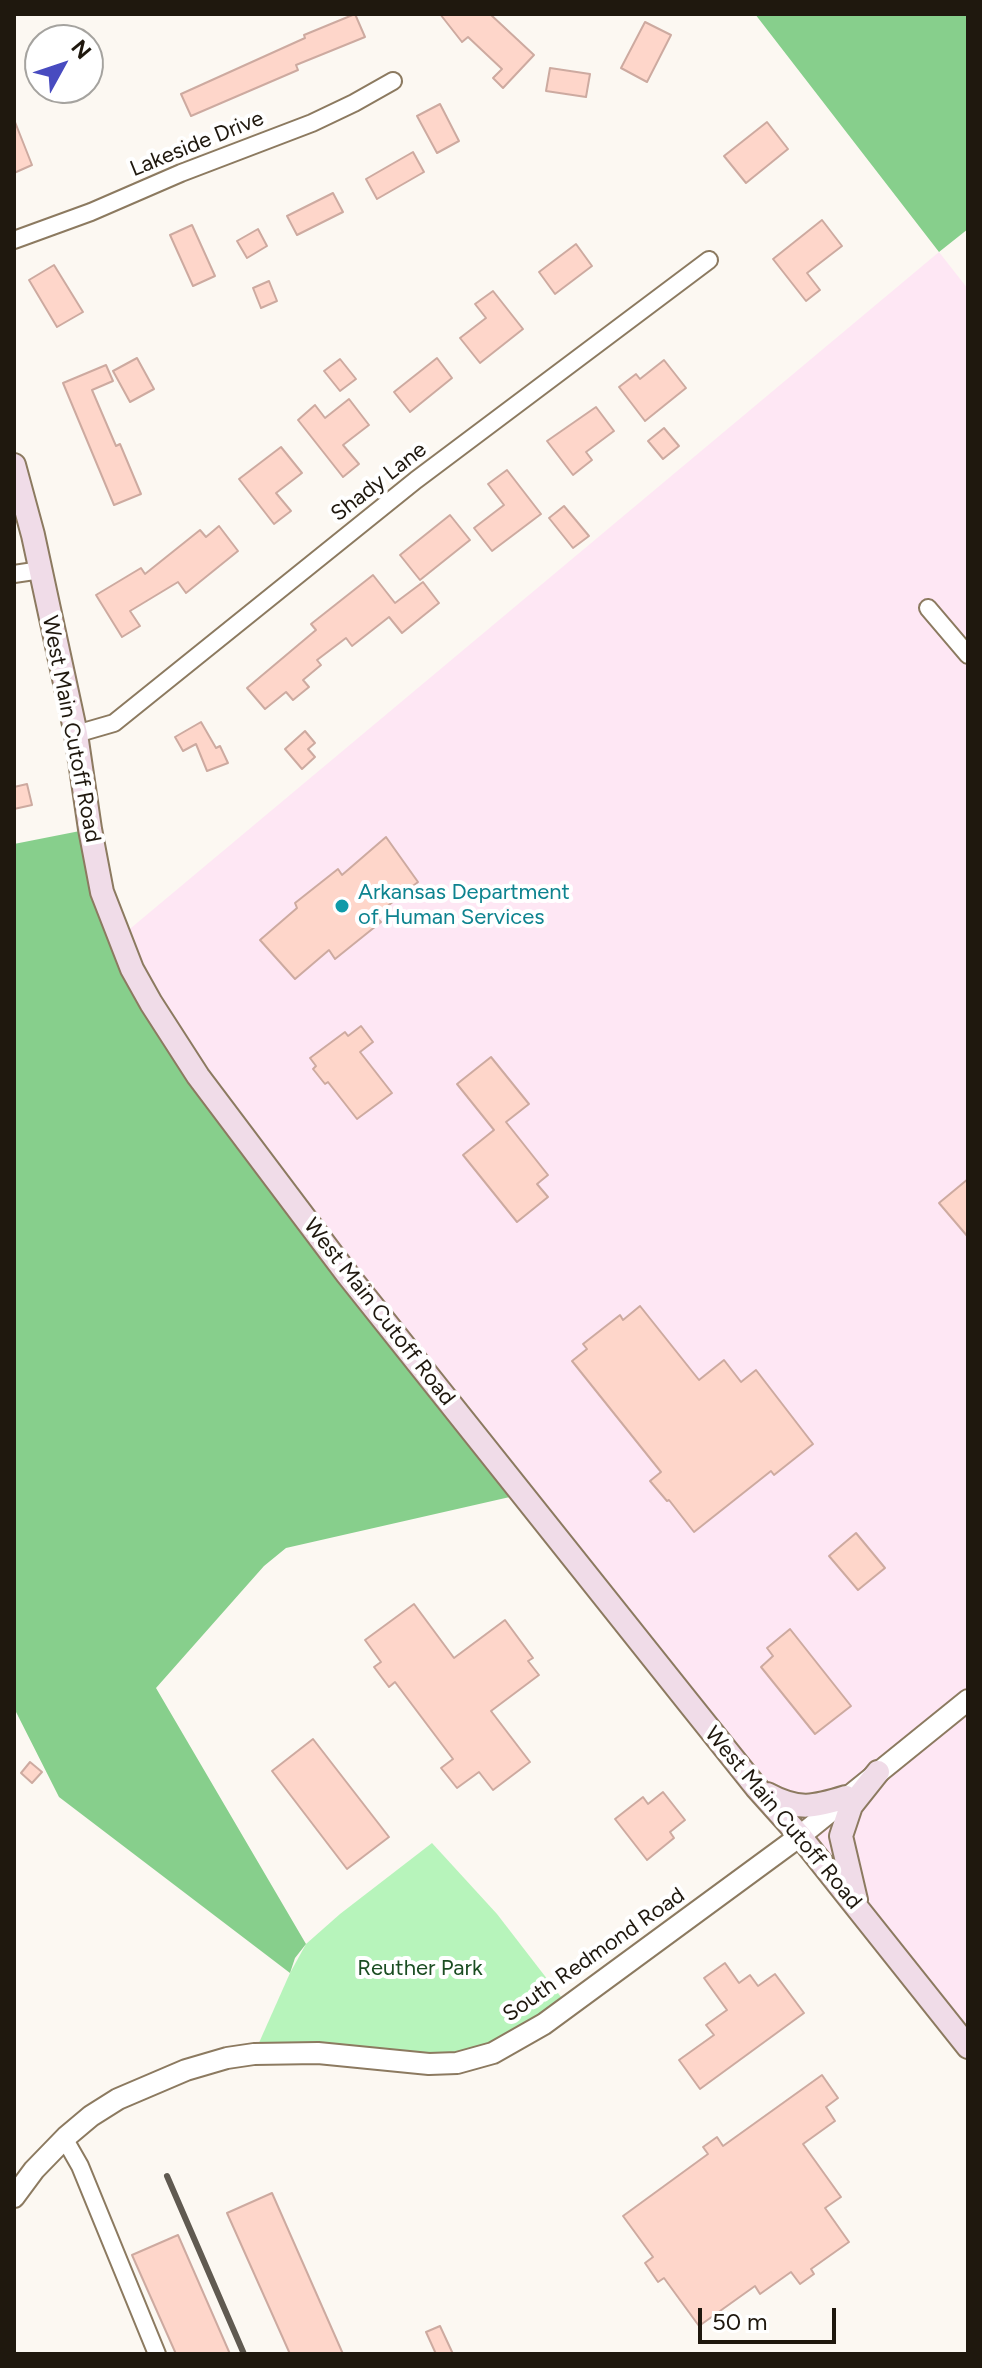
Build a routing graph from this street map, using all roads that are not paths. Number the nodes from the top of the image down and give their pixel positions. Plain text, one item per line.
1 (393, 81) dead end
2 (14, 240) edge
3 (709, 260) dead end
4 (14, 465) edge
5 (41, 570) junction
6 (14, 574) edge
7 (928, 608) dead end
8 (968, 655) edge
9 (76, 734) junction
10 (968, 1700) edge
11 (878, 1772) junction
12 (756, 1787) junction
13 (846, 1797) junction
14 (800, 1836) junction
15 (858, 1909) junction
16 (968, 2047) edge
17 (64, 2138) junction
18 (14, 2197) edge
19 (157, 2354) edge

1 - 2 street, Lakeside Drive
3 - 9 street, Shady Lane
4 - 5 main road, West Main Cutoff Road
5 - 6 street
5 - 9 main road, West Main Cutoff Road
7 - 8 street
9 - 12 main road, West Main Cutoff Road
10 - 11 street, South Redmond Road
11 - 13 street, South Redmond Road
11 - 15 main road
12 - 13 main road
12 - 14 main road, West Main Cutoff Road
13 - 14 street, South Redmond Road
14 - 15 main road, West Main Cutoff Road
14 - 17 street, South Redmond Road
15 - 16 main road, West Main Cutoff Road
17 - 18 street, South Redmond Road
17 - 19 street

